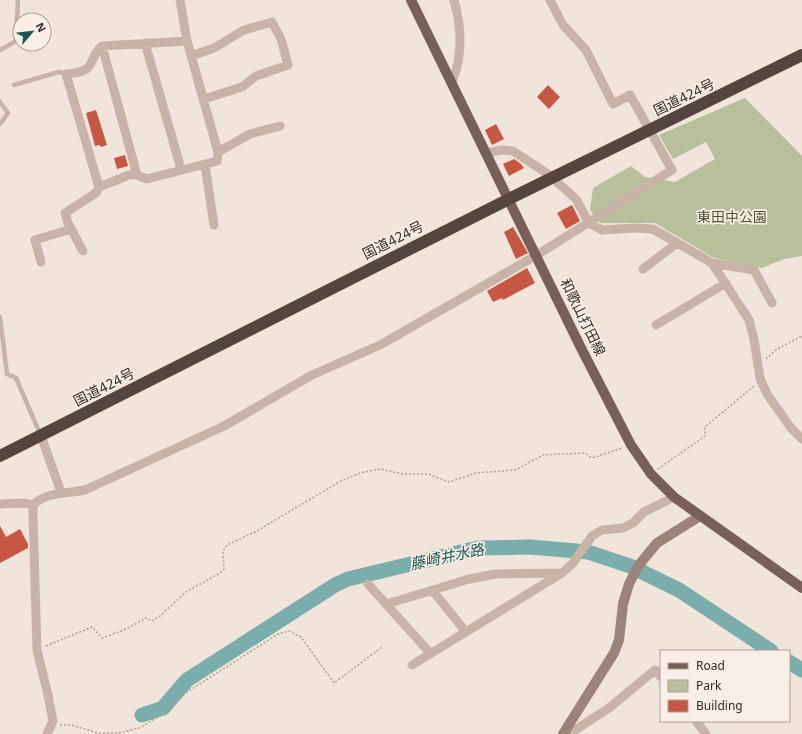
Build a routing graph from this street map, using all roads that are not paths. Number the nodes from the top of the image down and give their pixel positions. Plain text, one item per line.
1 (18, 0) edge
2 (180, 0) edge
3 (411, 0) edge
4 (454, 0) edge
5 (550, 0) edge
6 (187, 41) junction
7 (145, 43) junction
8 (102, 46) junction
9 (0, 50) edge
10 (802, 55) edge
11 (191, 56) junction
12 (66, 74) junction
13 (452, 82) junction
14 (14, 85) dead end
15 (204, 99) junction
16 (0, 102) edge
17 (0, 124) edge
18 (280, 126) dead end
19 (649, 131) junction
20 (218, 152) junction
21 (486, 153) junction
22 (205, 165) junction
23 (181, 169) junction
24 (137, 175) junction
25 (553, 177) junction
26 (99, 187) junction
27 (508, 199) junction
28 (590, 223) junction
29 (214, 225) dead end
30 (71, 229) junction
31 (677, 243) junction
32 (83, 251) dead end
33 (537, 255) junction
34 (41, 262) dead end
35 (712, 263) junction
36 (643, 269) dead end
37 (726, 283) junction
38 (772, 303) dead end
39 (0, 317) edge
40 (656, 325) dead end
41 (41, 436) junction
42 (802, 439) edge
43 (0, 456) edge
44 (61, 492) junction
45 (674, 497) junction
46 (0, 504) edge
47 (33, 505) junction
48 (700, 516) junction
49 (562, 573) junction
50 (368, 584) dead end
51 (802, 588) edge
52 (432, 590) junction
53 (386, 604) junction
54 (466, 632) junction
55 (431, 654) junction
56 (412, 665) dead end
57 (660, 676) edge
58 (697, 722) edge
59 (47, 734) edge
60 (563, 734) edge
61 (569, 734) edge
62 (706, 734) edge

1 - 9 lane
2 - 6 street
3 - 13 main road, 和歌山打田線
4 - 13 street
5 - 19 street
6 - 7 street
6 - 11 street
7 - 8 street
7 - 23 street
8 - 12 street
8 - 24 street
10 - 19 highway, 国道424号
11 - 15 street
11 - 15 street
12 - 14 lane
12 - 26 street
13 - 21 main road, 和歌山打田線
15 - 20 street
16 - 17 lane
18 - 20 street
19 - 25 highway, 国道424号
19 - 28 street
20 - 22 street
21 - 25 street
21 - 27 main road, 和歌山打田線
22 - 23 street
22 - 29 street
23 - 24 street
24 - 26 street
25 - 27 highway, 国道424号
25 - 28 street
26 - 30 street
27 - 33 main road, 和歌山打田線
27 - 41 highway, 国道424号
28 - 31 street
28 - 33 street
30 - 32 street
30 - 34 street
31 - 35 street
31 - 36 street
33 - 44 street
33 - 45 main road, 和歌山打田線
35 - 37 street
35 - 38 street
37 - 40 street
37 - 42 street
39 - 41 lane
41 - 43 highway, 国道424号
41 - 44 street
44 - 47 street
45 - 48 main road, 和歌山打田線
45 - 49 street
46 - 47 street
47 - 59 street
48 - 51 main road, 和歌山打田線
48 - 60 street
49 - 52 street
49 - 54 street
50 - 53 street
52 - 53 street
52 - 54 street
53 - 55 street
54 - 55 street
55 - 56 street
57 - 61 street
58 - 62 street

